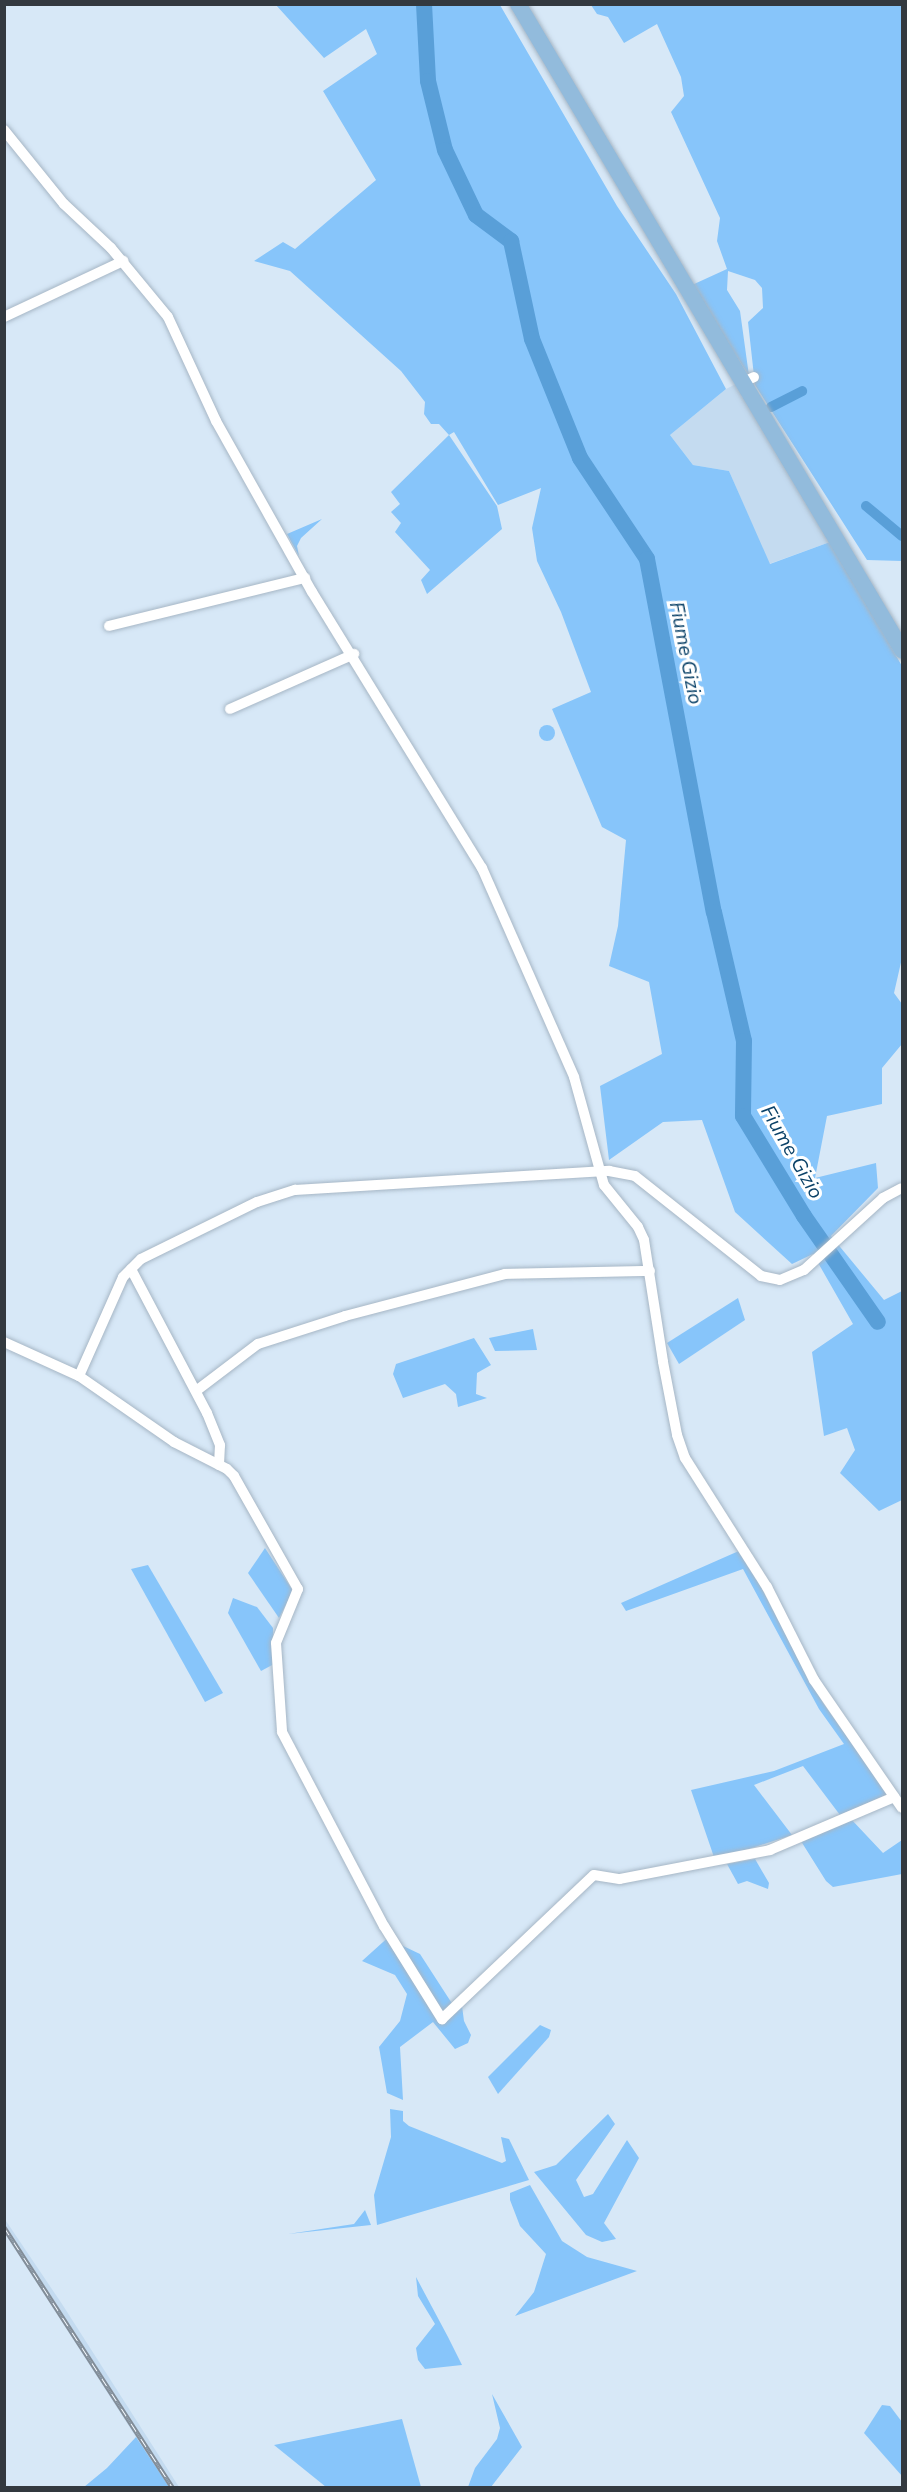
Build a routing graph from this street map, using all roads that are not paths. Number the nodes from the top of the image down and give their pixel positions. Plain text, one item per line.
1 (518, 4) edge
2 (4, 130) edge
3 (123, 261) junction
4 (4, 317) edge
5 (305, 578) junction
6 (109, 626) dead end
7 (903, 650) edge
8 (354, 654) junction
9 (230, 709) dead end
10 (600, 1172) junction
11 (903, 1188) edge
12 (130, 1269) junction
13 (650, 1271) junction
14 (4, 1342) edge
15 (79, 1376) junction
16 (196, 1391) junction
17 (219, 1465) junction
18 (894, 1797) junction
19 (903, 1808) edge

1 - 7 main road
2 - 3 street
3 - 4 street
3 - 5 street
5 - 6 street
5 - 8 street
8 - 9 street
8 - 10 street
10 - 11 street
10 - 12 street
10 - 13 street
12 - 15 street
12 - 16 street
13 - 16 street
13 - 18 street
14 - 15 street
15 - 17 street
16 - 17 street
17 - 18 street
18 - 19 street

